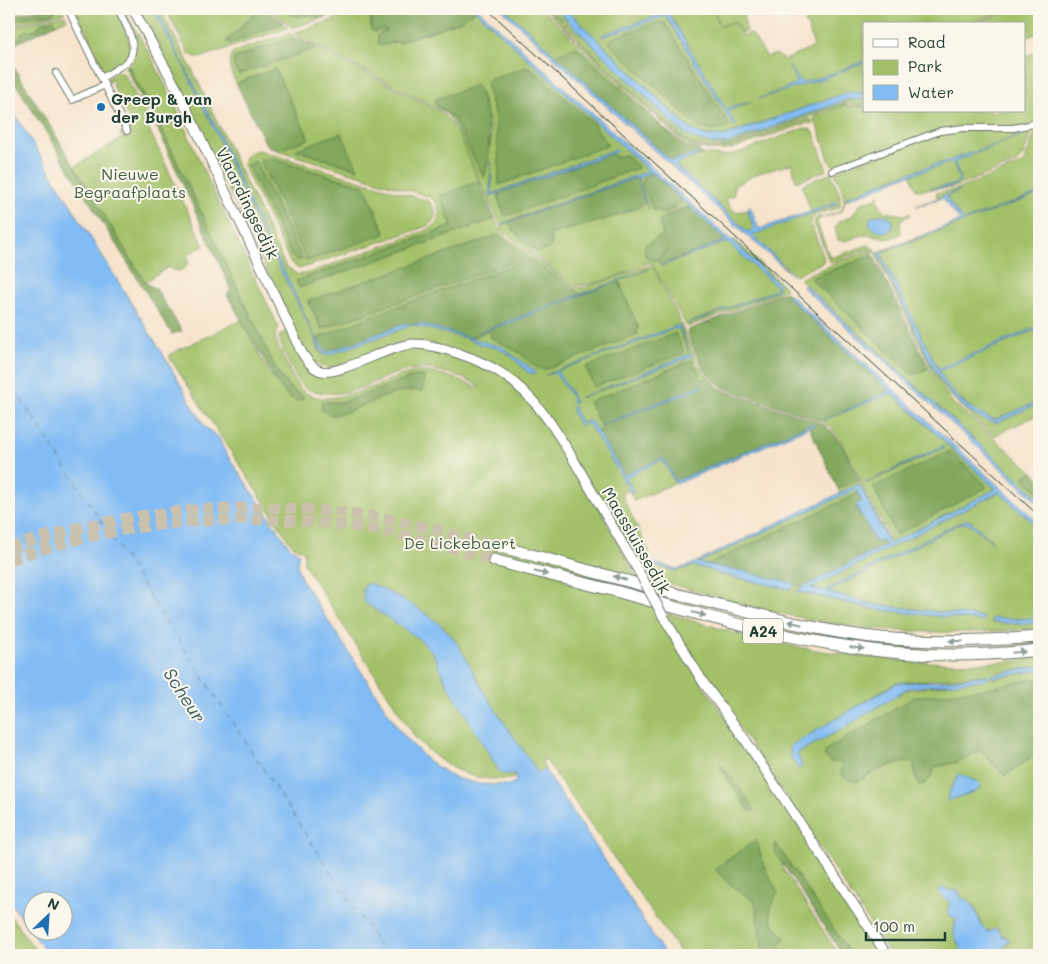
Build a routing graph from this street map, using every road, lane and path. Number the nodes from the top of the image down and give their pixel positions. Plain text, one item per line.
1 (68, 9) edge
2 (119, 9) edge
3 (133, 9) edge
4 (56, 73) dead end
5 (102, 78) junction
6 (105, 85) junction
7 (1039, 123) edge
8 (127, 130) dead end
9 (832, 171) dead end
10 (280, 303) joint
11 (498, 546) tunnel mouth
12 (494, 560) tunnel mouth
13 (1039, 637) edge
14 (1039, 650) edge
15 (887, 955) edge

1 - 5 street
2 - 5 street
3 - 10 street, Vlaardingsedijk
4 - 6 street
5 - 6 street
6 - 8 street
7 - 9 street
10 - 15 street, Maassluissedijk, bridge
13 -> 11 highway, A24
12 -> 14 highway, A24

